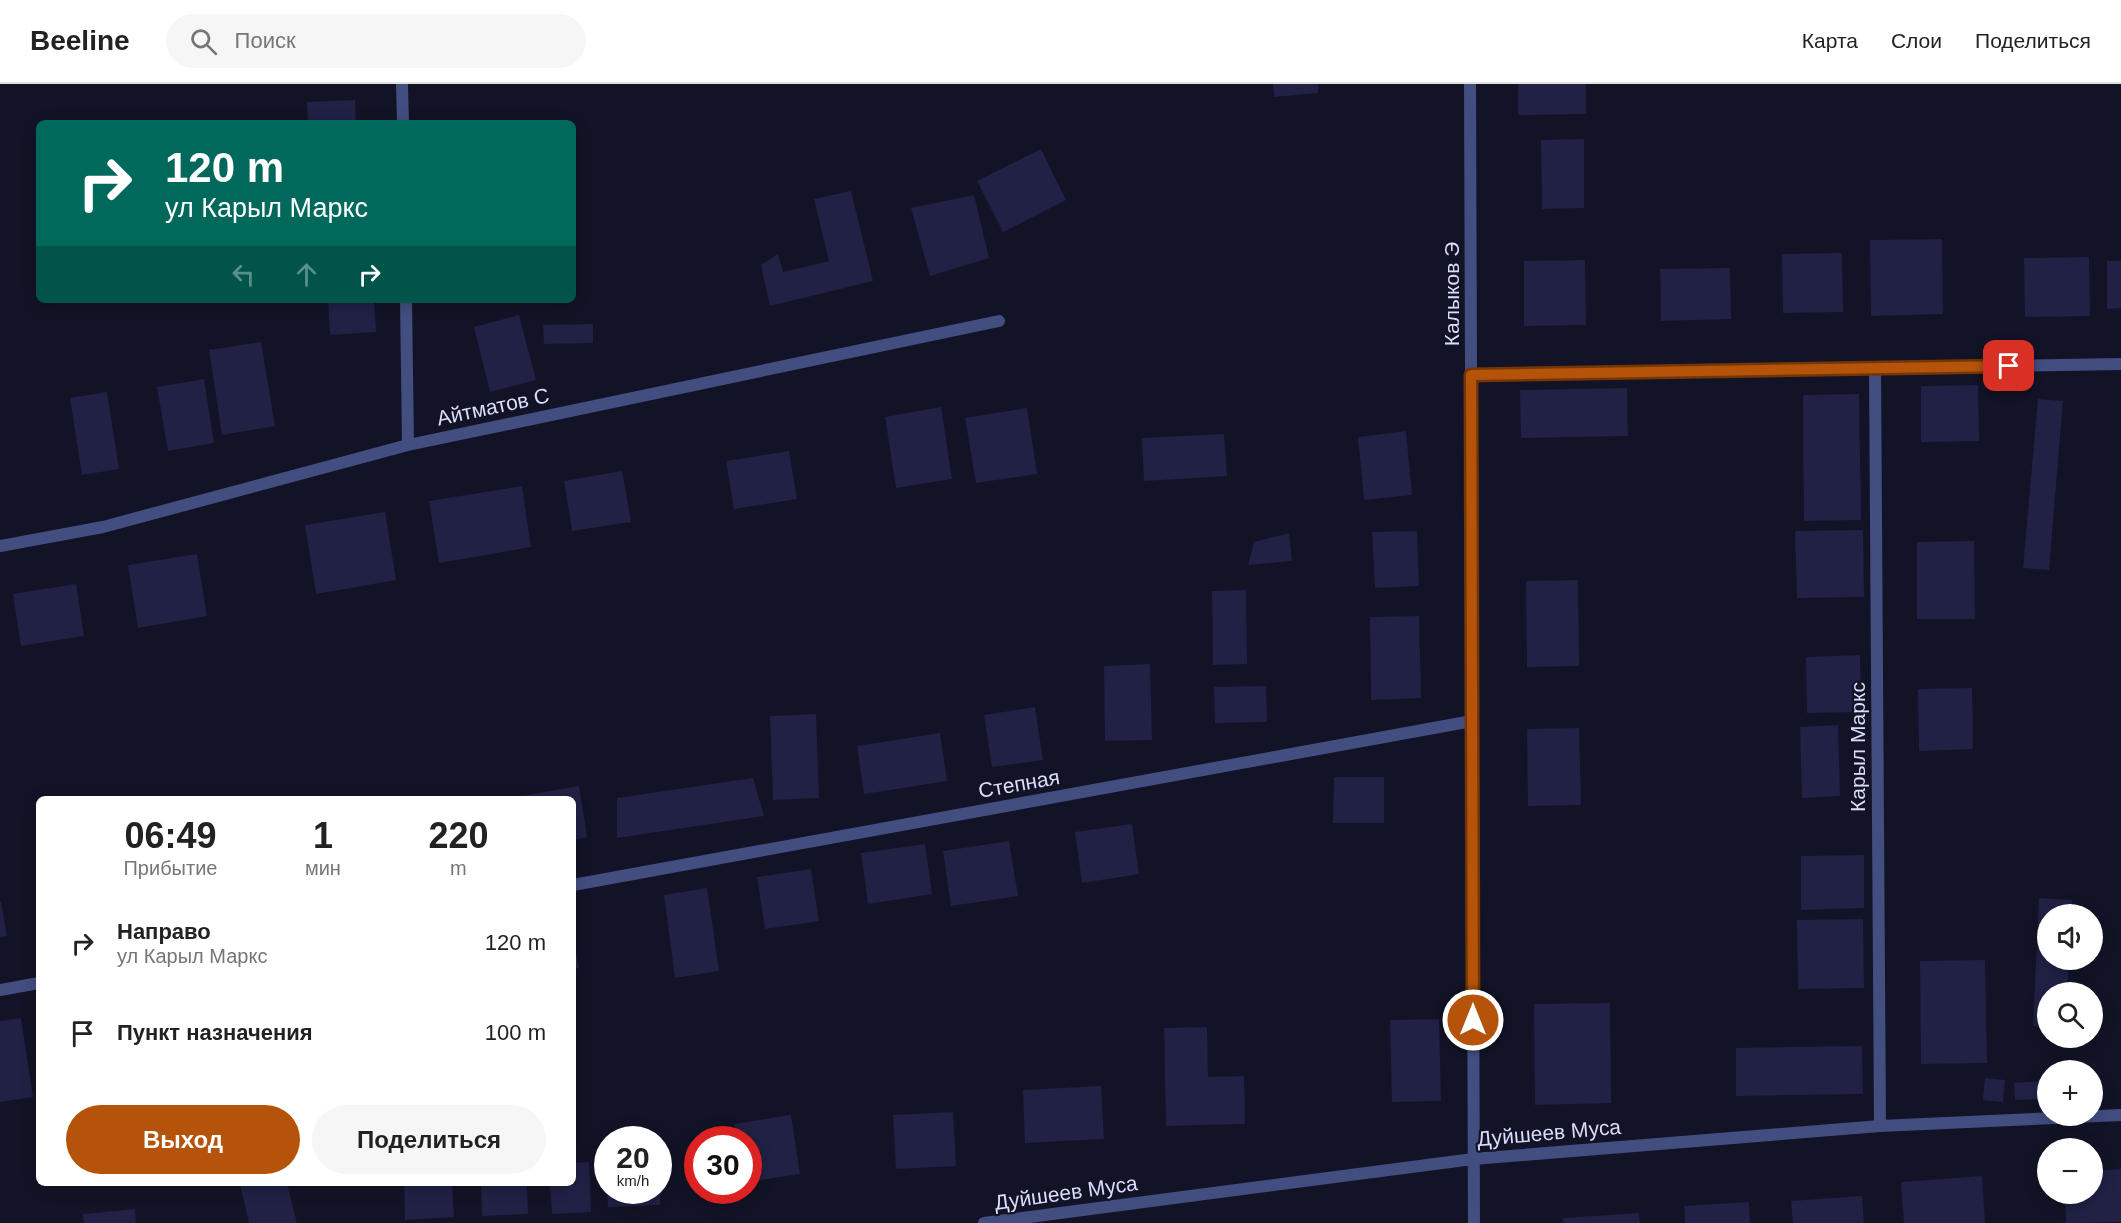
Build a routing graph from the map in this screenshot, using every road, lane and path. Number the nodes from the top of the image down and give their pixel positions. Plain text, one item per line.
1 (402, 84) edge
2 (1470, 84) edge
3 (402, 120) edge
4 (406, 303) edge
5 (999, 321) dead end
6 (2121, 364) edge
7 (1875, 368) junction
8 (1471, 375) junction
9 (408, 445) junction
10 (0, 546) edge
11 (1472, 721) junction
12 (576, 884) edge
13 (36, 984) edge
14 (0, 990) edge
15 (2121, 1115) edge
16 (1880, 1126) junction
17 (1473, 1159) junction
18 (984, 1223) edge
19 (1474, 1223) edge

1 - 3 street
2 - 8 street, Калыков Э
4 - 9 street
5 - 9 street, Айтматов С
6 - 7 street
7 - 8 street
7 - 16 street, Карыл Маркс
8 - 11 street, Калыков Э
9 - 10 street, Айтматов С
11 - 12 street, Степная
11 - 17 street, Калыков Э
13 - 14 street
15 - 16 street, Дуйшеев Муса
16 - 17 street, Дуйшеев Муса
17 - 18 street, Дуйшеев Муса
17 - 19 street, Калыков Э

